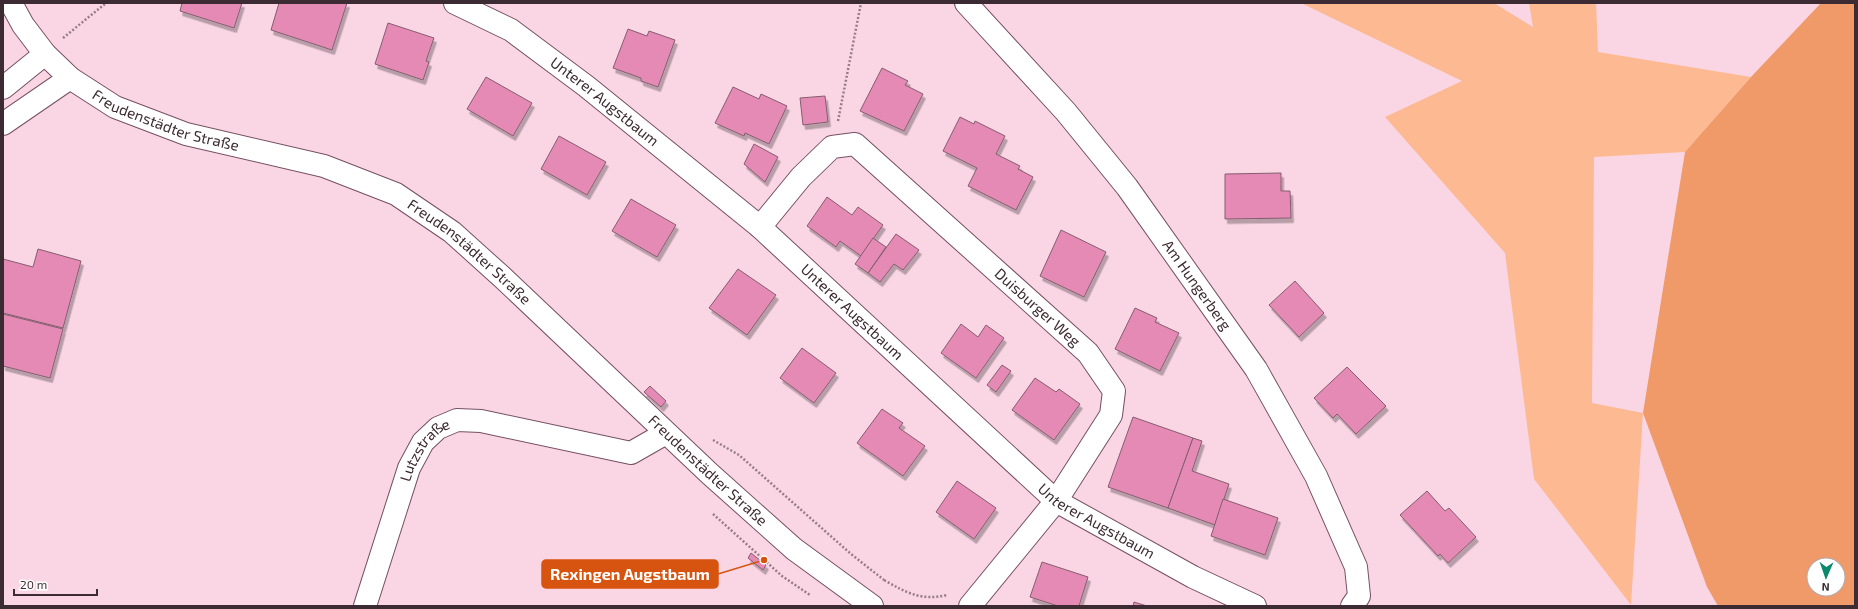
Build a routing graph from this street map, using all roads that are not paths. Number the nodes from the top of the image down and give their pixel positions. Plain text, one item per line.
1 (11, 3) edge
2 (455, 3) edge
3 (966, 3) edge
4 (45, 54) junction
5 (70, 78) junction
6 (3, 88) edge
7 (3, 124) edge
8 (760, 227) junction
9 (666, 433) junction
10 (1056, 502) junction
11 (870, 605) edge
12 (365, 606) edge
13 (970, 606) edge
14 (1256, 606) edge
15 (1352, 606) edge

1 - 4 street, Freudenstädter Straße
2 - 8 street, Unterer Augstbaum
3 - 15 street, Am Hungerberg
4 - 5 street, Freudenstädter Straße
4 - 6 street
5 - 7 street
5 - 9 street, Freudenstädter Straße
8 - 10 street, Unterer Augstbaum
8 - 10 street, Duisburger Weg
9 - 11 street, Freudenstädter Straße
9 - 12 street, Lutzstraße
10 - 13 street, Duisburger Weg
10 - 14 street, Unterer Augstbaum

